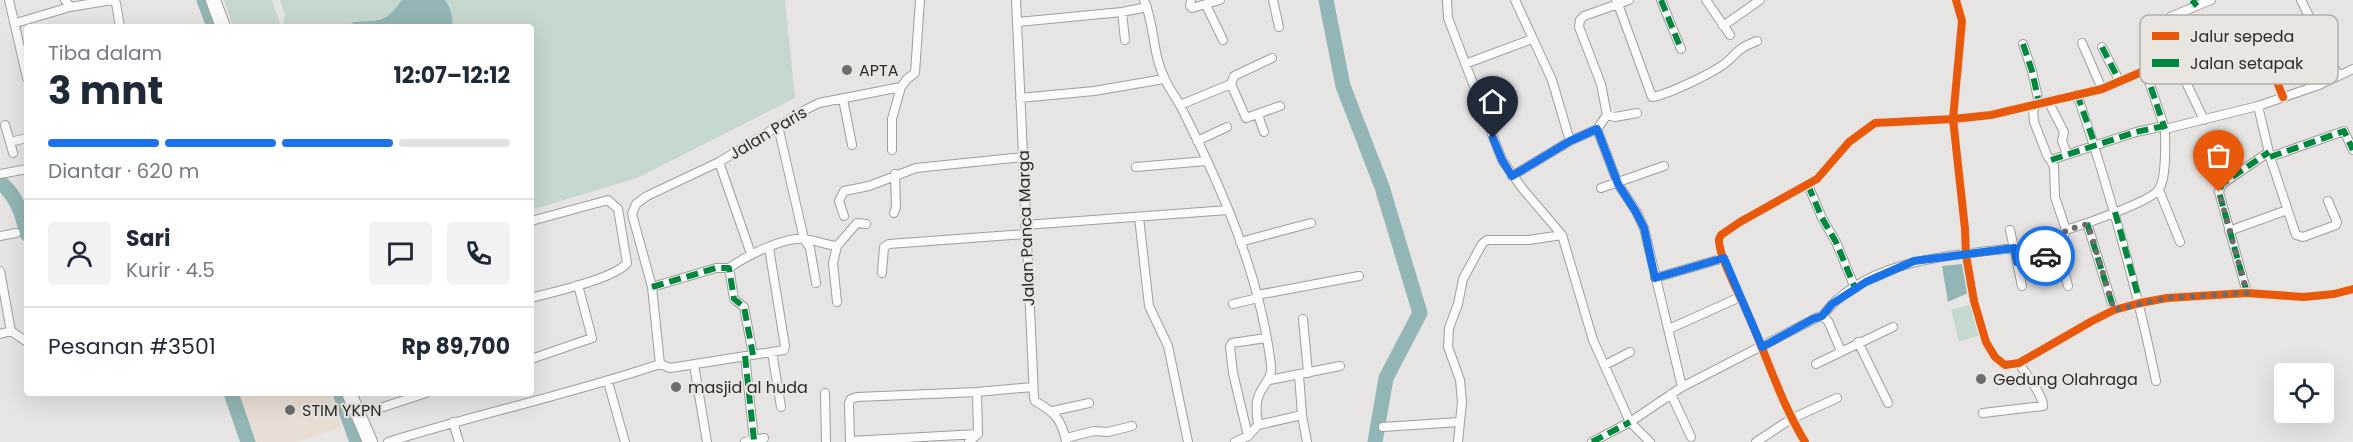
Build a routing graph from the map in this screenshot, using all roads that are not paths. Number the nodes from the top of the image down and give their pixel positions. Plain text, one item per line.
1 (9, 0) edge
2 (213, 0) edge
3 (920, 0) edge
4 (1016, 0) edge
5 (1191, 0) edge
6 (1220, 0) edge
7 (1273, 0) edge
8 (1447, 0) edge
9 (1515, 0) edge
10 (1629, 0) edge
11 (1660, 0) edge
12 (1706, 0) edge
13 (1760, 0) edge
14 (1956, 0) edge
15 (2211, 0) edge
16 (2301, 0) edge
17 (1617, 2) edge
18 (2194, 3) edge
19 (68, 4) edge
20 (1145, 4) edge
21 (1206, 5) junction
22 (1122, 12) junction
23 (2176, 15) edge
24 (2308, 15) edge
25 (1018, 22) junction
26 (16, 23) junction
27 (120, 24) edge
28 (222, 24) edge
29 (1723, 26) junction
30 (1279, 27) dead end
31 (1730, 35) dead end
32 (1532, 39) junction
33 (1125, 40) dead end
34 (1223, 40) dead end
35 (1756, 41) dead end
36 (2082, 43) dead end
37 (2023, 44) dead end
38 (2102, 47) dead end
39 (1681, 49) dead end
40 (1272, 58) dead end
41 (24, 63) edge
42 (1465, 64) junction
43 (2353, 69) edge
44 (2140, 72) edge
45 (2338, 75) edge
46 (1164, 79) junction
47 (2120, 82) junction
48 (1231, 84) junction
49 (2150, 84) edge
50 (2187, 84) edge
51 (2278, 84) edge
52 (2316, 84) edge
53 (901, 87) junction
54 (2102, 88) junction
55 (2077, 94) junction
56 (2283, 97) junction
57 (1020, 98) junction
58 (843, 99) junction
59 (2043, 102) junction
60 (1180, 105) junction
61 (1280, 106) dead end
62 (2258, 106) junction
63 (1637, 113) dead end
64 (1258, 115) junction
65 (1607, 116) junction
66 (1953, 119) junction
67 (2204, 120) junction
68 (4, 126) dead end
69 (778, 126) junction
70 (1227, 127) dead end
71 (2165, 128) junction
72 (1597, 129) junction
73 (1264, 132) dead end
74 (24, 139) edge
75 (1197, 141) junction
76 (1570, 141) junction
77 (10, 142) junction
78 (852, 145) dead end
79 (2094, 145) junction
80 (892, 150) dead end
81 (2353, 150) edge
82 (13, 153) dead end
83 (2067, 154) junction
84 (2270, 154) junction
85 (1023, 157) junction
86 (2051, 160) junction
87 (1206, 161) junction
88 (719, 162) junction
89 (1664, 166) dead end
90 (1136, 167) dead end
91 (24, 170) edge
92 (2, 174) edge
93 (895, 174) junction
94 (1512, 176) junction
95 (1618, 184) junction
96 (1808, 185) junction
97 (1601, 188) dead end
98 (2159, 190) junction
99 (2328, 201) dead end
100 (1228, 210) junction
101 (2286, 210) junction
102 (2115, 212) junction
103 (894, 213) dead end
104 (844, 216) dead end
105 (1140, 217) junction
106 (534, 220) edge
107 (1311, 223) dead end
108 (866, 224) dead end
109 (2088, 224) junction
110 (1025, 230) junction
111 (2010, 230) dead end
112 (2066, 230) junction
113 (2229, 231) junction
114 (15, 233) dead end
115 (1562, 235) junction
116 (0, 236) edge
117 (804, 239) junction
118 (1240, 242) junction
119 (2060, 242) junction
120 (2180, 242) dead end
121 (837, 246) junction
122 (769, 248) junction
123 (2014, 248) junction
124 (751, 254) junction
125 (1966, 255) junction
126 (1724, 258) junction
127 (2017, 262) junction
128 (729, 268) junction
129 (0, 271) edge
130 (882, 273) dead end
131 (1359, 276) dead end
132 (1655, 278) junction
133 (816, 283) dead end
134 (578, 285) junction
135 (2022, 286) dead end
136 (2068, 286) dead end
137 (652, 287) junction
138 (1856, 288) junction
139 (2353, 289) edge
140 (2247, 293) junction
141 (534, 297) edge
142 (1258, 297) junction
143 (1740, 297) junction
144 (837, 302) dead end
145 (2140, 303) junction
146 (1233, 304) dead end
147 (2114, 310) junction
148 (1822, 316) junction
149 (1303, 319) dead end
150 (1893, 327) dead end
151 (1669, 329) junction
152 (11, 331) junction
153 (0, 334) edge
154 (1266, 338) junction
155 (24, 340) edge
156 (1858, 342) junction
157 (1762, 347) junction
158 (1841, 351) junction
159 (772, 352) junction
160 (1630, 352) dead end
161 (749, 356) junction
162 (534, 358) edge
163 (2019, 363) junction
164 (660, 364) junction
165 (1816, 364) dead end
166 (694, 365) junction
167 (1605, 365) junction
168 (1340, 366) dead end
169 (1303, 374) junction
170 (1269, 380) junction
171 (2156, 381) dead end
172 (608, 382) junction
173 (1033, 387) junction
174 (1682, 387) junction
175 (976, 392) junction
176 (825, 393) dead end
177 (1671, 394) junction
178 (350, 396) edge
179 (417, 396) edge
180 (1837, 398) dead end
181 (1089, 403) dead end
182 (1888, 403) dead end
183 (382, 407) dead end
184 (782, 407) dead end
185 (1053, 411) junction
186 (1983, 413) dead end
187 (1302, 415) junction
188 (1791, 419) junction
189 (453, 422) junction
190 (1459, 422) junction
191 (1630, 422) junction
192 (1258, 425) junction
193 (1132, 426) dead end
194 (1383, 427) dead end
195 (978, 434) junction
196 (1248, 436) junction
197 (1691, 437) dead end
198 (764, 438) dead end
199 (944, 440) edge
200 (1066, 440) edge
201 (750, 441) edge
202 (850, 441) edge
203 (370, 442) edge
204 (388, 442) edge
205 (459, 442) edge
206 (625, 442) edge
207 (707, 442) edge
208 (826, 442) edge
209 (969, 442) edge
210 (1188, 442) edge
211 (1235, 442) edge
212 (1307, 442) edge
213 (1458, 442) edge
214 (1592, 442) edge
215 (1650, 442) edge
216 (1756, 442) edge
217 (1805, 442) edge

1 - 26 street
2 - 28 main road
3 - 53 street
4 - 25 street, Jalan Panca Marga
5 - 21 street
6 - 21 street
7 - 30 street
8 - 42 street
9 - 32 street
10 - 17 street
11 - 39 street
12 - 29 street
13 - 29 street
14 - 66 street
15 - 18 street
16 - 24 street
17 - 35 street
17 - 65 street
18 - 23 street
19 - 26 street
19 - 27 street
20 - 22 street
20 - 46 street
21 - 34 street
22 - 25 street
22 - 33 street
25 - 57 street, Jalan Panca Marga
26 - 41 street
29 - 31 street
32 - 42 street
32 - 76 street
36 - 54 street
37 - 59 street
38 - 47 street
40 - 48 street
42 - 94 street
43 - 45 street
44 - 47 street
46 - 57 street
46 - 60 street
47 - 54 street
48 - 60 street
48 - 64 street
49 - 71 street
50 - 67 street
51 - 56 street
52 - 56 street
53 - 58 street, Jalan Paris
53 - 80 street
54 - 55 street
55 - 59 street
55 - 79 street
56 - 62 street
57 - 85 street, Jalan Panca Marga
58 - 69 street, Jalan Paris
58 - 78 street
59 - 66 street
59 - 83 street
59 - 86 street
60 - 75 street
61 - 64 street
62 - 67 street
62 - 84 street
63 - 65 street
64 - 73 street
65 - 72 street
66 - 96 street
66 - 125 street
67 - 71 street
68 - 77 street
69 - 88 street, Jalan Paris
69 - 117 street
70 - 75 street
71 - 79 street
71 - 98 street
72 - 76 street
72 - 95 street
74 - 77 street
75 - 87 street
76 - 94 street
77 - 82 street
79 - 83 street
79 - 102 street
81 - 84 street
83 - 86 street
84 - 101 street
84 - 113 street
85 - 93 street
85 - 110 street, Jalan Panca Marga
86 - 112 street
87 - 90 street
87 - 100 street
88 - 124 street
88 - 137 street, Jalan Paris
89 - 95 street
91 - 92 street
93 - 103 street
93 - 104 street
94 - 115 street
95 - 97 street
95 - 132 street
96 - 126 street
96 - 138 street
98 - 102 street
98 - 120 street
99 - 101 street
100 - 105 street
100 - 118 street
101 - 113 street
102 - 109 street
102 - 145 street
105 - 110 street
105 - 210 street
106 - 134 street
107 - 118 street
108 - 121 street
109 - 112 street
109 - 147 street
110 - 130 street
110 - 173 street, Jalan Panca Marga
111 - 123 street
112 - 119 street
113 - 140 street
114 - 116 street
115 - 167 street
115 - 190 street
117 - 121 street
117 - 122 street
117 - 133 street
118 - 142 street
119 - 127 street
119 - 136 street
121 - 144 street
122 - 124 street
122 - 159 street
123 - 125 street
123 - 127 street
124 - 128 street
125 - 138 street
125 - 163 street
126 - 132 street
126 - 143 street
127 - 135 street
128 - 137 street
128 - 161 street
129 - 152 street
131 - 142 street
132 - 151 street
134 - 141 street
134 - 162 street
137 - 164 street, Jalan Paris
138 - 148 street
139 - 140 street
140 - 145 street
142 - 146 street
142 - 154 street
143 - 151 street
143 - 157 street
145 - 147 street
145 - 171 street
147 - 163 street
148 - 157 street
148 - 158 street
149 - 169 street
150 - 156 street
151 - 174 street
152 - 153 street
152 - 155 street
154 - 170 street
154 - 196 street
156 - 158 street
156 - 182 street
157 - 174 street
157 - 188 street
158 - 165 street
159 - 161 street
159 - 184 street
160 - 167 street
161 - 166 street
161 - 201 street
163 - 186 street
164 - 166 street
164 - 172 street
166 - 207 street
167 - 191 street
168 - 169 street
169 - 170 street
169 - 187 street
170 - 192 street
172 - 189 street
172 - 206 street
173 - 175 street
173 - 185 street
174 - 177 street
175 - 195 street
175 - 202 street
176 - 208 street
177 - 191 street
177 - 197 street
178 - 203 main road
179 - 183 street
180 - 188 street
181 - 185 street
185 - 200 street
187 - 192 street
187 - 212 street
188 - 216 street
188 - 217 street
189 - 204 street
189 - 205 street
190 - 194 street
190 - 213 street
191 - 214 street
191 - 215 street
192 - 196 street
193 - 200 street
195 - 199 street
195 - 209 street
196 - 211 street
198 - 201 street
199 - 202 street

